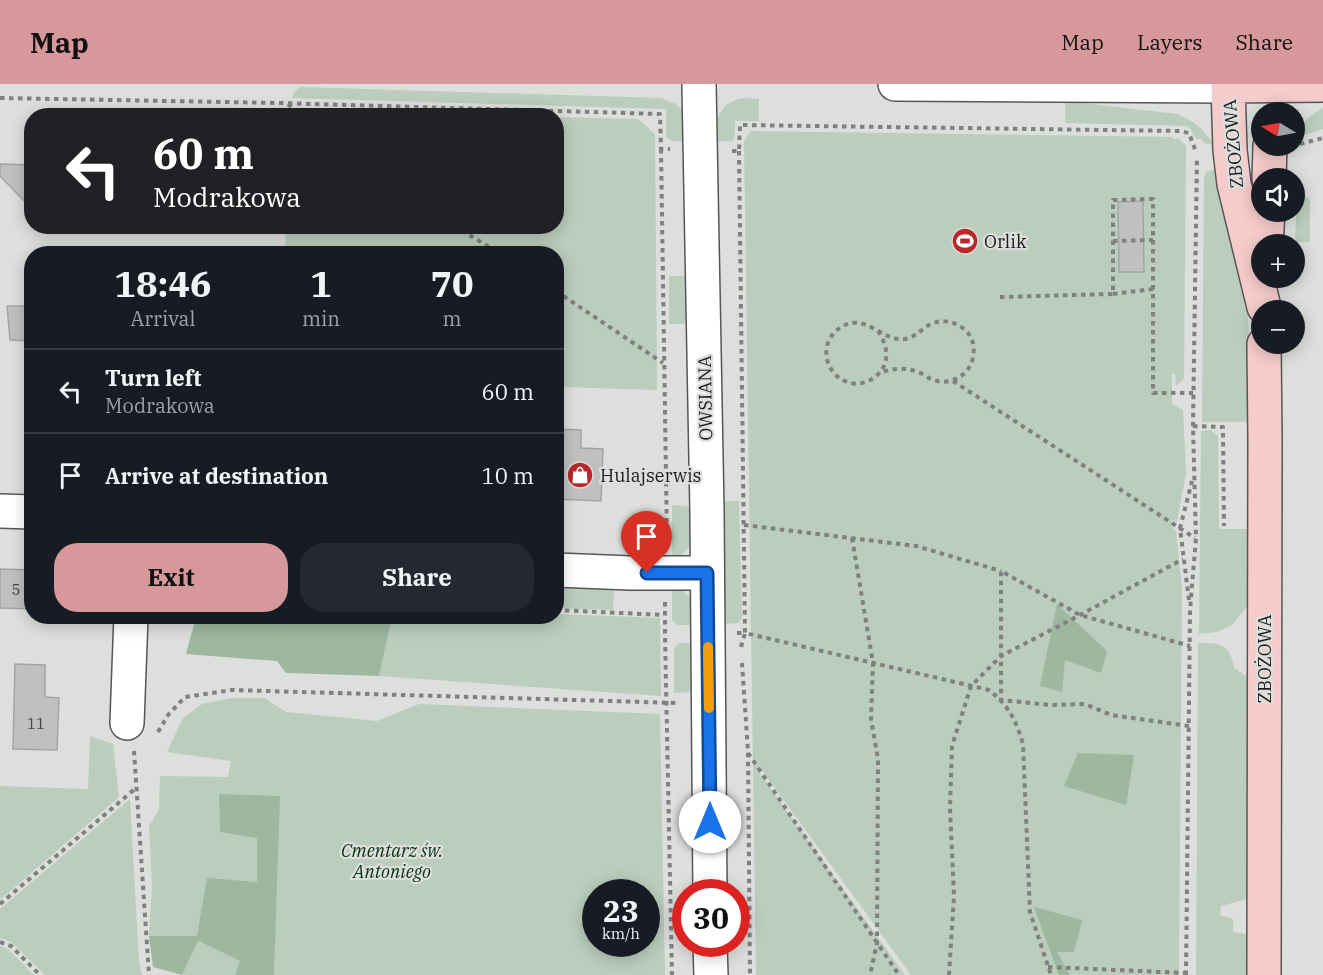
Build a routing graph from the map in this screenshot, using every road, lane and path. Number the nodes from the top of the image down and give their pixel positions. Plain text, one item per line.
1 (699, 84) edge
2 (895, 84) edge
3 (1323, 85) edge
4 (1228, 86) junction
5 (0, 98) edge
6 (1270, 99) edge
7 (288, 104) junction
8 (292, 108) edge
9 (437, 108) edge
10 (564, 111) edge
11 (1323, 138) edge
12 (1305, 142) edge
13 (701, 150) junction
14 (739, 151) junction
15 (467, 234) edge
16 (1153, 240) junction
17 (1113, 241) junction
18 (488, 246) edge
19 (1153, 289) junction
20 (1113, 294) junction
21 (564, 296) edge
22 (1000, 297) dead end
23 (1264, 298) edge
24 (878, 331) junction
25 (1264, 354) edge
26 (663, 364) dead end
27 (879, 373) junction
28 (953, 381) junction
29 (1193, 393) junction
30 (1193, 426) junction
31 (1194, 475) junction
32 (0, 511) edge
33 (24, 512) edge
34 (744, 525) junction
35 (1224, 526) dead end
36 (1180, 528) junction
37 (852, 538) junction
38 (1196, 538) junction
39 (1184, 559) junction
40 (564, 570) edge
41 (1001, 571) junction
42 (707, 573) junction
43 (564, 610) edge
44 (1190, 610) junction
45 (664, 615) dead end
46 (1080, 615) junction
47 (131, 624) edge
48 (1190, 646) junction
49 (1001, 656) junction
50 (873, 663) junction
51 (971, 686) junction
52 (1001, 700) junction
53 (709, 704) junction
54 (1189, 726) junction
55 (130, 730) junction
56 (748, 752) dead end
57 (136, 787) junction
58 (710, 879) edge
59 (0, 904) edge
60 (0, 942) edge
61 (877, 943) junction
62 (710, 957) edge
63 (1048, 967) junction
64 (1186, 974) edge
65 (40, 975) edge
66 (149, 975) edge
67 (711, 975) edge
68 (870, 975) edge
69 (899, 975) edge
70 (949, 975) edge
71 (1051, 975) edge
72 (1264, 975) edge

1 - 13 street, OWSIANA
2 - 4 street
3 - 6 street
4 - 6 street
4 - 23 street, ZBOŻOWA
5 - 7 path
7 - 8 path
7 - 9 path
10 - 13 path
11 - 12 path
13 - 14 path
13 - 42 street, OWSIANA
14 - 29 path
14 - 34 path
15 - 18 path
16 - 17 path
16 - 17 path
16 - 19 path
17 - 20 path
19 - 20 path
19 - 29 path
20 - 22 path
21 - 26 path
24 - 27 path
24 - 27 path
24 - 28 path
25 - 72 street, ZBOŻOWA
27 - 28 path
28 - 36 path
29 - 30 path
30 - 31 path
30 - 35 path
31 - 36 path
31 - 38 path
32 - 33 street
34 - 37 path
34 - 50 path
36 - 38 path
36 - 39 path
37 - 41 path
37 - 50 path
38 - 44 path
39 - 44 path
39 - 46 path
40 - 42 street
41 - 46 path
41 - 49 path
42 - 53 street, OWSIANA
43 - 45 path
44 - 48 path
46 - 48 path
46 - 49 path
47 - 55 street
48 - 54 path
49 - 51 path
49 - 52 path
50 - 51 path
50 - 61 path
51 - 52 path
51 - 70 path
52 - 54 path
52 - 63 path
53 - 55 path
53 - 58 street, OWSIANA
54 - 64 path
55 - 57 path
56 - 61 path
57 - 59 path
57 - 66 path
60 - 65 path
61 - 68 path
61 - 69 path
62 - 67 street
63 - 64 path
63 - 71 path

